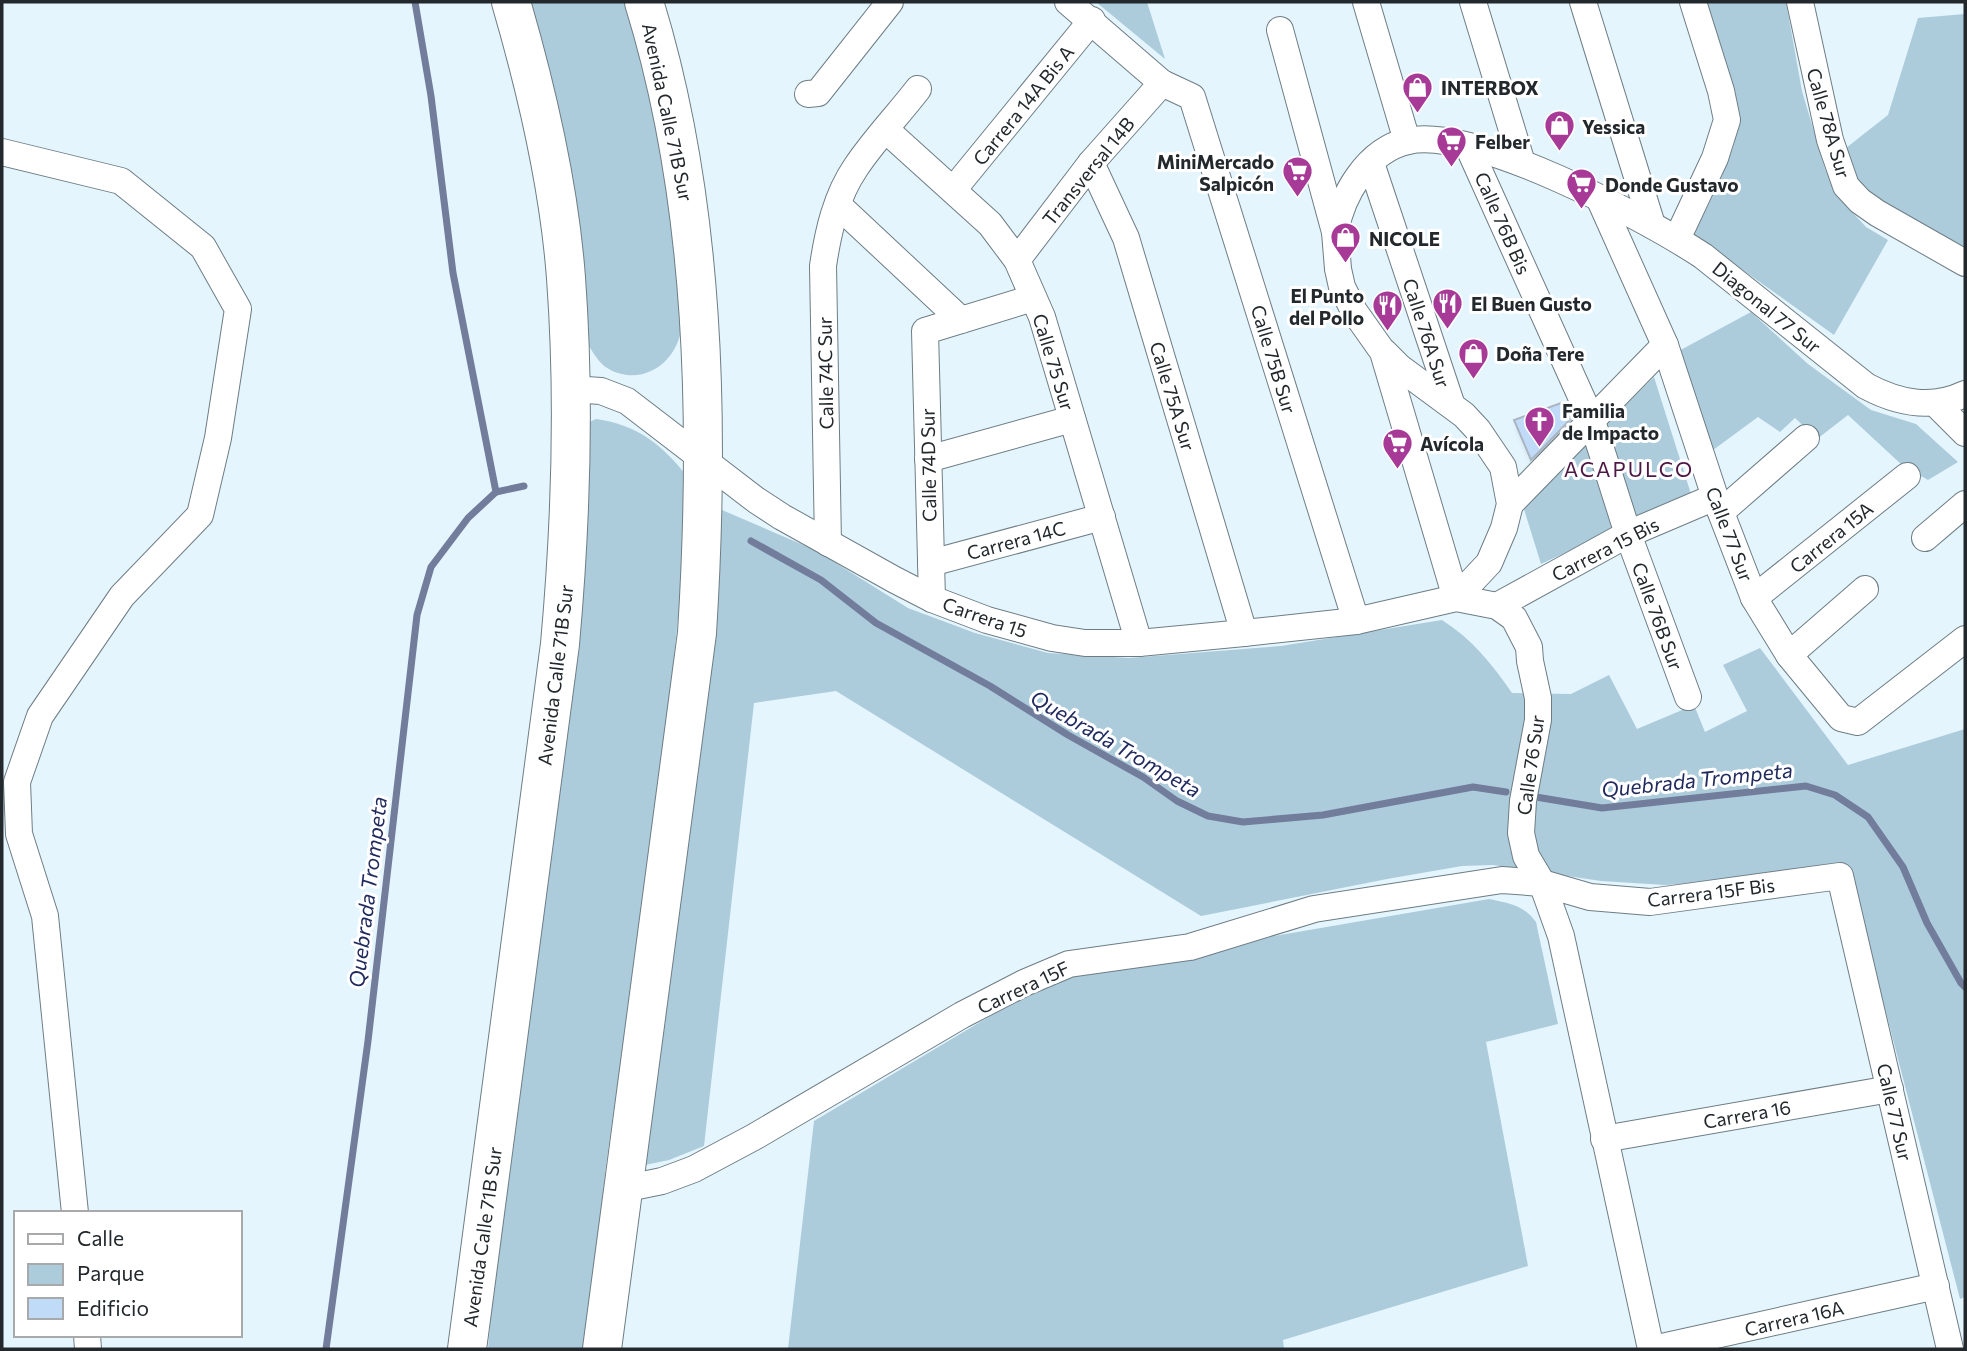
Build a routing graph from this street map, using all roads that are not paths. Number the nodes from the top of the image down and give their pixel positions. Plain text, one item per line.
1 (510, 2) edge
2 (644, 2) edge
3 (1068, 2) edge
4 (1366, 2) edge
5 (1474, 2) edge
6 (1583, 2) edge
7 (1693, 2) edge
8 (1800, 2) edge
9 (887, 3) edge
10 (1092, 20) junction
11 (1280, 30) dead end
12 (1162, 83) junction
13 (918, 89) dead end
14 (808, 94) dead end
15 (886, 130) junction
16 (1407, 141) junction
17 (1468, 146) junction
18 (2, 152) edge
19 (1091, 163) junction
20 (1371, 163) junction
21 (1522, 163) junction
22 (953, 190) junction
23 (1600, 200) junction
24 (838, 205) junction
25 (1651, 225) junction
26 (1335, 232) junction
27 (1677, 239) junction
28 (1017, 260) junction
29 (1965, 263) edge
30 (1033, 298) junction
31 (961, 320) junction
32 (1665, 345) junction
33 (1383, 352) junction
34 (571, 389) junction
35 (1965, 394) edge
36 (1451, 403) junction
37 (1936, 404) junction
38 (1072, 419) junction
39 (1592, 421) junction
40 (1965, 433) edge
41 (1806, 438) dead end
42 (928, 459) junction
43 (704, 461) junction
44 (1907, 476) dead end
45 (1510, 504) junction
46 (1718, 504) junction
47 (1965, 504) edge
48 (1102, 517) junction
49 (1628, 534) junction
50 (1925, 538) dead end
51 (828, 543) junction
52 (931, 563) junction
53 (1865, 589) dead end
54 (1456, 598) junction
55 (1754, 598) junction
56 (932, 599) junction
57 (1497, 606) junction
58 (1356, 621) junction
59 (1244, 633) junction
60 (1965, 639) edge
61 (1139, 643) junction
62 (1789, 655) junction
63 (1688, 697) dead end
64 (1840, 876) joint
65 (1542, 883) junction
66 (1890, 1089) junction
67 (1604, 1139) junction
68 (623, 1189) junction
69 (75, 1211) edge
70 (1936, 1286) junction
71 (1955, 1346) edge
72 (467, 1349) edge
73 (602, 1349) edge
74 (1652, 1349) edge

1 - 34 highway, Avenida Calle 71B Sur
2 - 43 highway, Avenida Calle 71B Sur
3 - 10 street
4 - 16 street
5 - 21 street
6 - 25 street
7 - 27 street
8 - 29 street, Calle 78A Sur
9 - 14 street
10 - 12 street
10 - 22 street, Carrera 14A Bis A
11 - 26 street
12 - 19 street, Transversal 14B
12 - 58 street, Calle 75B Sur
13 - 15 street, Calle 74C Sur
15 - 22 street, Calle 75 Sur
15 - 24 street, Calle 74C Sur
16 - 17 street, Diagonal 77 Sur
16 - 20 street
17 - 21 street, Diagonal 77 Sur
17 - 39 street, Calle 76B Bis
18 - 69 street
19 - 28 street, Transversal 14B
19 - 59 street, Calle 75A Sur
20 - 26 street
20 - 36 street, Calle 76A Sur
21 - 23 street, Diagonal 77 Sur
22 - 28 street, Calle 75 Sur
23 - 25 street, Diagonal 77 Sur
23 - 32 street, Calle 77 Sur
24 - 31 street
24 - 51 street, Calle 74C Sur
25 - 27 street, Diagonal 77 Sur
26 - 33 street
27 - 37 street, Diagonal 77 Sur
28 - 30 street, Calle 75 Sur
30 - 31 street
30 - 38 street, Calle 75 Sur
31 - 42 street, Calle 74D Sur
32 - 39 street
32 - 46 street, Calle 77 Sur
33 - 36 street
33 - 54 street
34 - 43 street, Carrera 15
34 - 72 highway, Avenida Calle 71B Sur
35 - 37 street
36 - 45 street, Calle 76A Sur
37 - 40 street
38 - 42 street
38 - 48 street, Calle 75 Sur
39 - 45 street
39 - 49 street, Calle 76B Bis
41 - 46 street, Carrera 15 Bis
42 - 52 street, Calle 74D Sur
43 - 51 street, Carrera 15
43 - 68 highway, Avenida Calle 71B Sur
44 - 55 street, Carrera 15A
45 - 54 street, Calle 76A Sur
46 - 49 street, Carrera 15 Bis
46 - 55 street, Calle 77 Sur
47 - 50 street
48 - 52 street, Carrera 14C
48 - 61 street, Calle 75 Sur
49 - 57 street, Carrera 15 Bis
49 - 63 street, Calle 76B Sur
51 - 56 street, Carrera 15
52 - 56 street, Calle 74D Sur
53 - 62 street
54 - 57 street
54 - 58 street, Carrera 15
55 - 62 street, Calle 77 Sur
56 - 61 street, Carrera 15
57 - 65 street, Calle 76 Sur
58 - 59 street, Carrera 15
59 - 61 street, Carrera 15
60 - 62 street, Calle 77 Sur
64 - 65 street, Carrera 15F Bis
64 - 66 street, Calle 77 Sur
65 - 67 street, Calle 76 Sur
65 - 68 street, Carrera 15F
66 - 67 street, Carrera 16
66 - 70 street, Calle 77 Sur
67 - 74 street, Calle 76 Sur
68 - 73 highway, Avenida Calle 71B Sur
70 - 71 street, Calle 77 Sur
70 - 74 street, Carrera 16A

